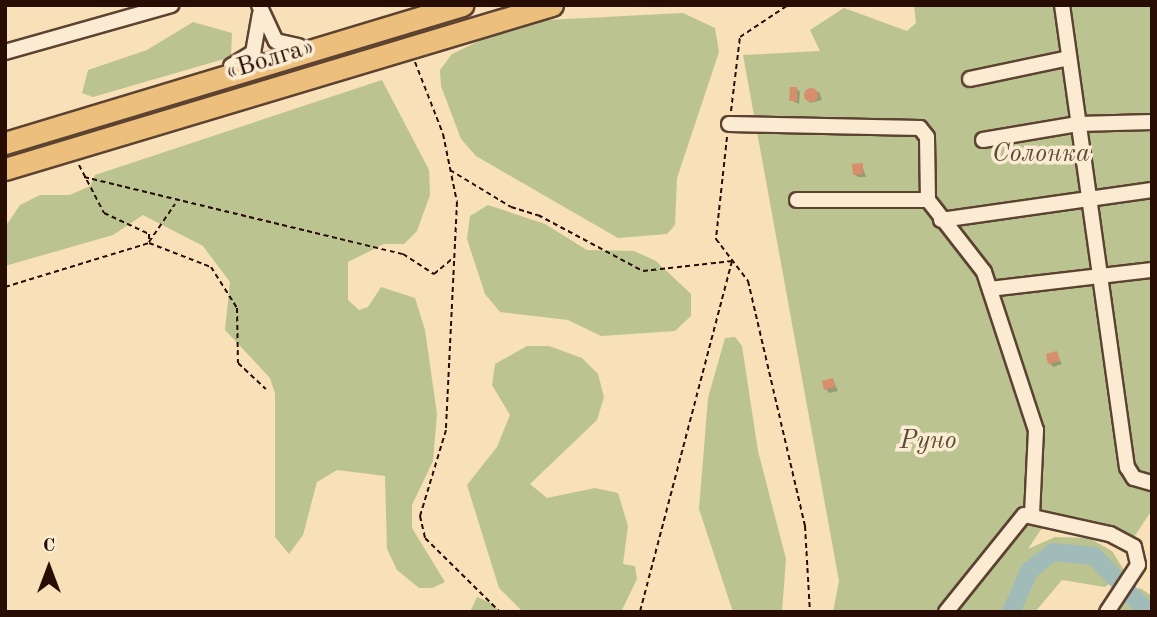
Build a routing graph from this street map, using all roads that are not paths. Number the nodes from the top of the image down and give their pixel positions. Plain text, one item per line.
1 (171, 5) edge
2 (463, 5) edge
3 (552, 5) edge
4 (1062, 5) edge
5 (262, 9) edge
6 (361, 36) junction
7 (298, 46) junction
8 (5, 52) edge
9 (1069, 58) junction
10 (244, 62) junction
11 (970, 79) dead end
12 (192, 87) junction
13 (1152, 122) edge
14 (729, 124) dead end
15 (1078, 124) junction
16 (984, 140) dead end
17 (5, 143) edge
18 (5, 169) edge
19 (1152, 190) edge
20 (1089, 197) junction
21 (797, 200) dead end
22 (928, 200) junction
23 (941, 220) junction
24 (1152, 270) edge
25 (1100, 273) junction
26 (990, 289) junction
27 (1152, 483) edge
28 (1032, 515) junction
29 (1152, 546) edge
30 (1139, 558) junction
31 (946, 612) edge
32 (1107, 612) edge

1 - 8 street
2 - 6 highway, «Волга»
3 - 18 highway, «Волга»
4 - 9 street
5 - 7 street
5 - 10 street
6 - 7 street
6 - 12 highway, «Волга»
7 - 10 street
9 - 11 street
9 - 15 street
10 - 12 street
12 - 17 highway, «Волга»
13 - 15 street
14 - 22 street
15 - 16 street
15 - 20 street
19 - 20 street
20 - 23 street
20 - 25 street
21 - 22 street
22 - 23 street
23 - 26 street
24 - 25 street
25 - 26 street
25 - 27 street
26 - 28 street
28 - 30 street
28 - 31 street
29 - 30 street
30 - 32 street

